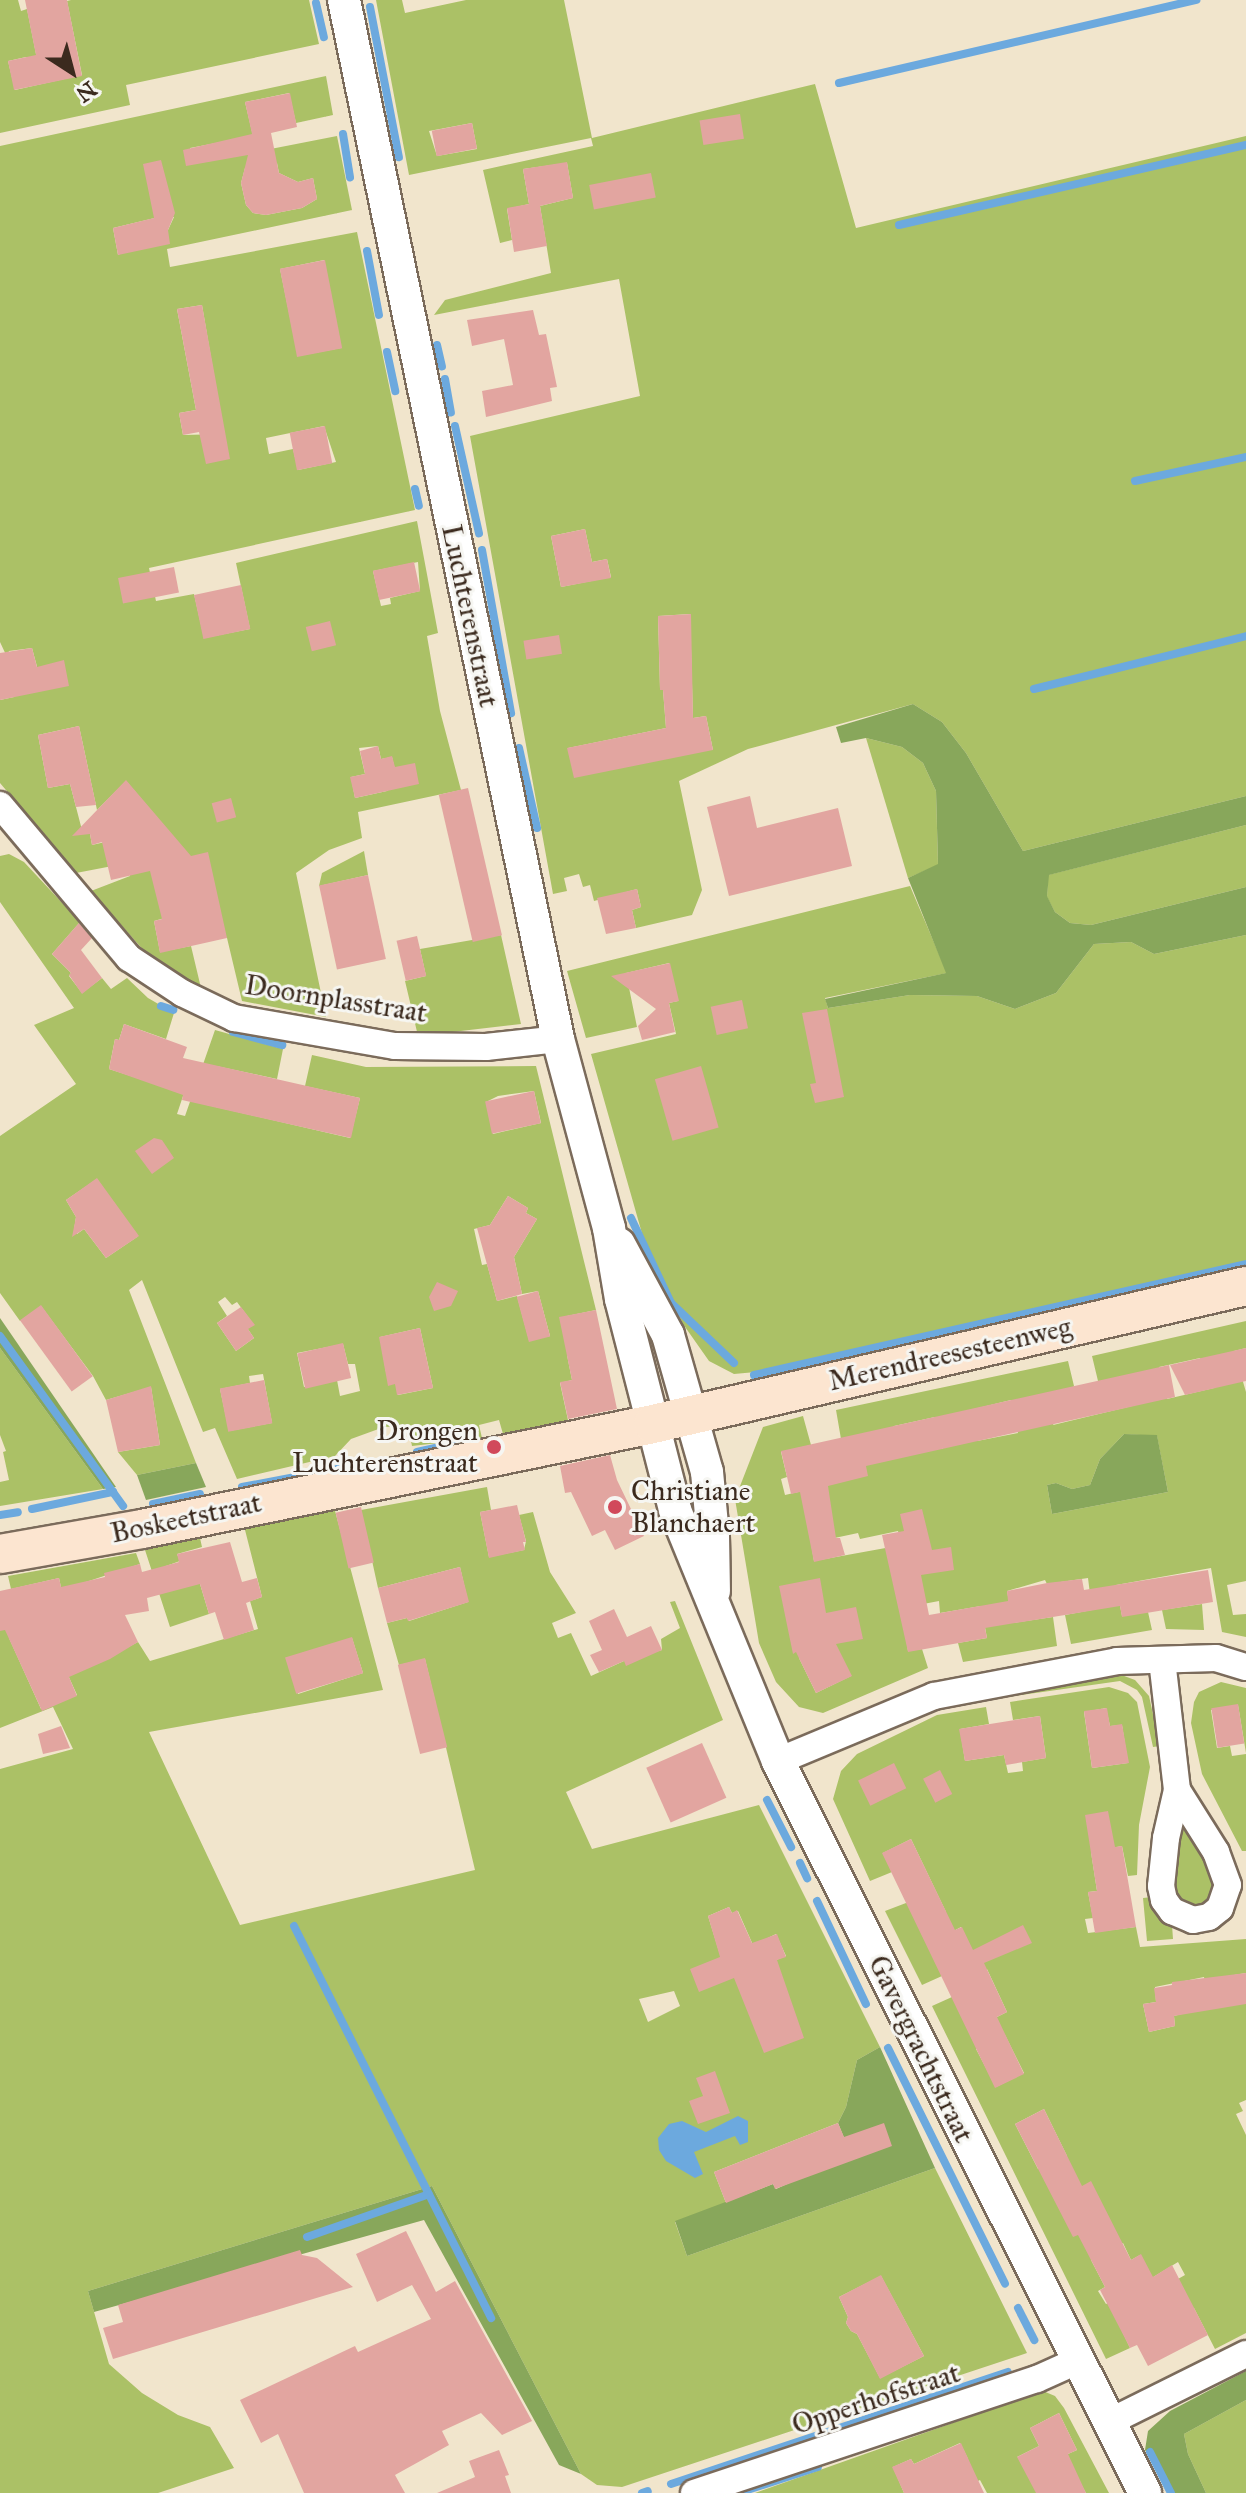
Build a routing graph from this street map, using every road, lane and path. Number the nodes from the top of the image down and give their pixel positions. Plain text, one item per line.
1 (344, 0) edge
2 (0, 805) edge
3 (558, 1039) junction
4 (609, 1228) junction
5 (1246, 1286) edge
6 (691, 1415) junction
7 (653, 1424) junction
8 (0, 1554) edge
9 (714, 1598) junction
10 (1162, 1660) junction
11 (1246, 1667) edge
12 (778, 1761) junction
13 (1177, 1790) dead end
14 (1246, 2354) edge
15 (1077, 2361) junction
16 (1109, 2422) junction
17 (694, 2493) edge
18 (1145, 2493) edge

1 - 3 street, Luchterenstraat
2 - 3 street, Doornplasstraat
3 - 4 street, Luchterenstraat
4 - 6 street, Luchterenstraat
4 - 7 street, Luchterenstraat
5 - 6 main road, Merendreesesteenweg
6 - 7 main road, Merendreesesteenweg
6 - 9 street, Gavergrachtstraat
7 - 8 main road, Boskeetstraat
7 - 9 street, Gavergrachtstraat
9 - 12 street, Gavergrachtstraat
10 - 11 street
10 - 12 street
10 - 13 street
12 - 15 street, Gavergrachtstraat
14 - 16 street
15 - 16 street, Gavergrachtstraat
15 - 17 street, Opperhofstraat
16 - 18 street, Gavergrachtstraat

